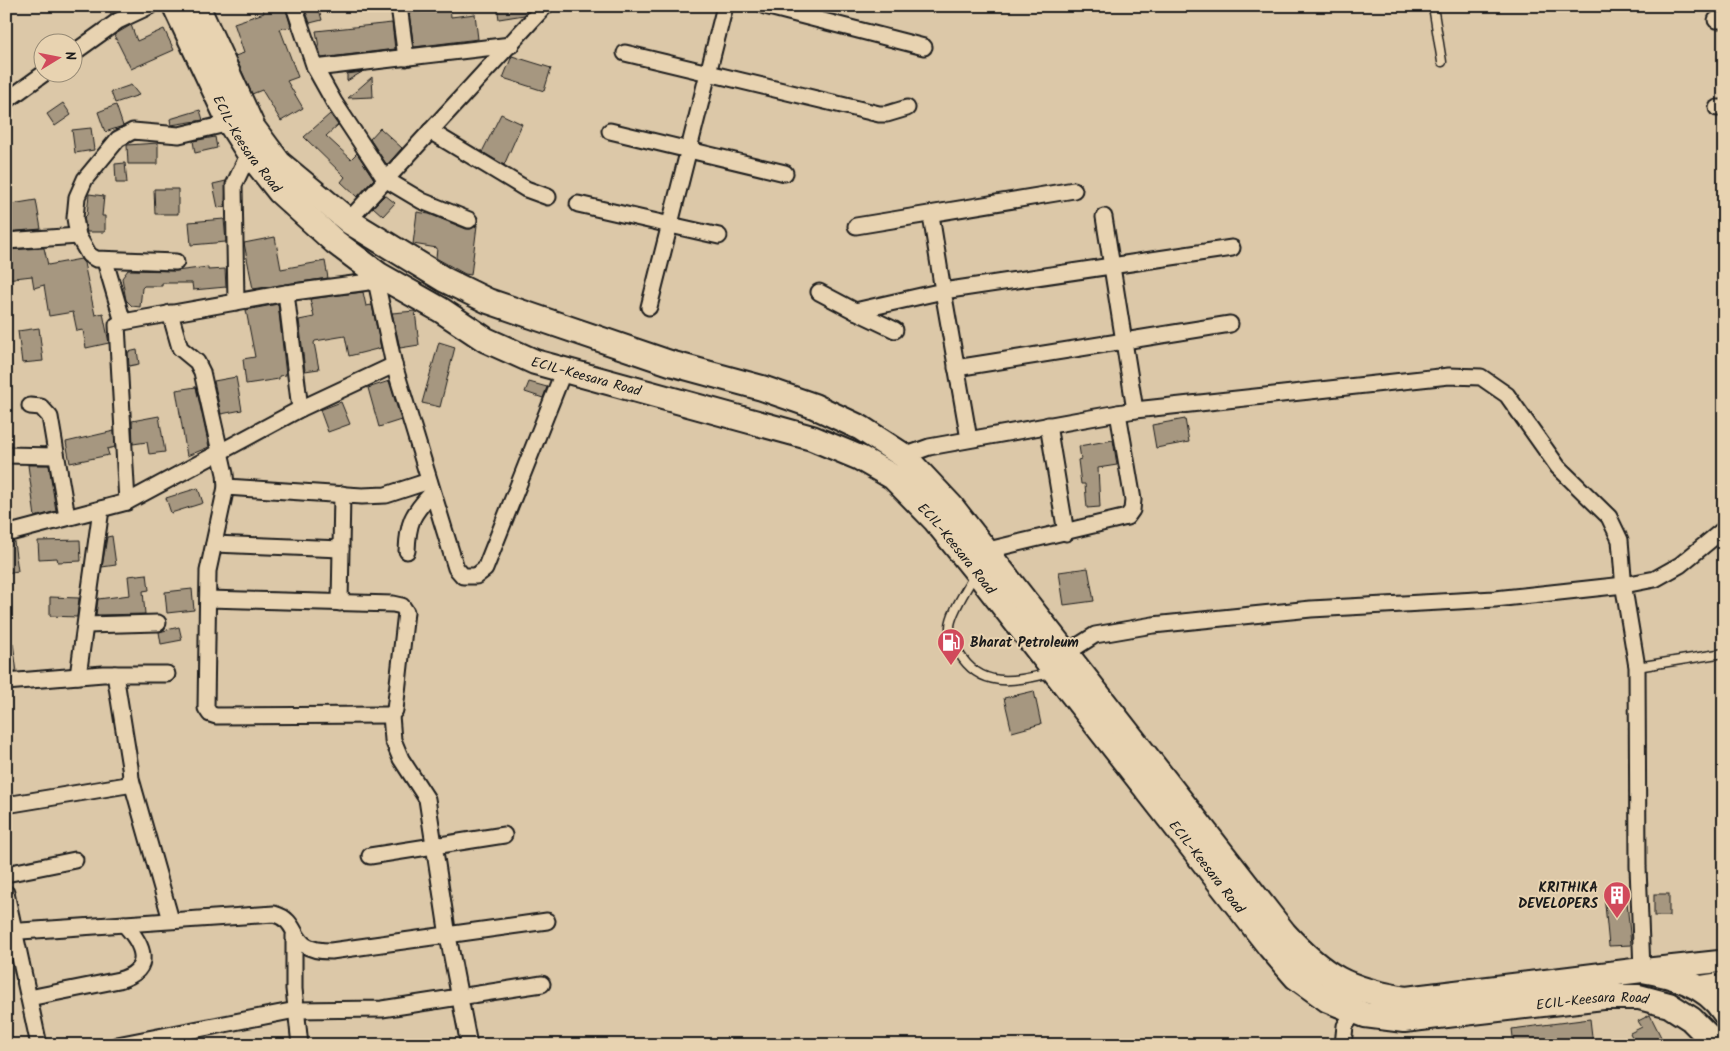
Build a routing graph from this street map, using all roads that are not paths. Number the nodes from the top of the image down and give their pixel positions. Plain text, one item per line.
1 (150, 6) edge
2 (175, 6) edge
3 (197, 6) edge
4 (294, 6) edge
5 (398, 6) edge
6 (545, 6) edge
7 (725, 6) edge
8 (765, 6) edge
9 (1433, 6) edge
10 (512, 45) junction
11 (82, 47) edge
12 (924, 47) dead end
13 (625, 53) dead end
14 (406, 58) junction
15 (1442, 62) dead end
16 (315, 68) junction
17 (708, 71) junction
18 (32, 82) edge
19 (6, 101) edge
20 (907, 108) dead end
21 (230, 123) junction
22 (430, 131) junction
23 (610, 131) dead end
24 (688, 148) junction
25 (249, 153) junction
26 (785, 172) dead end
27 (385, 179) junction
28 (1074, 190) dead end
29 (548, 197) dead end
30 (578, 204) dead end
31 (931, 215) junction
32 (1104, 217) dead end
33 (469, 220) dead end
34 (348, 221) junction
35 (668, 225) junction
36 (856, 226) dead end
37 (78, 236) junction
38 (719, 236) dead end
39 (6, 241) edge
40 (1232, 248) dead end
41 (105, 261) junction
42 (176, 262) dead end
43 (1113, 267) junction
44 (377, 278) junction
45 (943, 291) junction
46 (819, 292) dead end
47 (286, 293) junction
48 (236, 302) junction
49 (649, 307) dead end
50 (855, 311) junction
51 (170, 313) junction
52 (123, 322) junction
53 (1230, 324) dead end
54 (895, 330) dead end
55 (1124, 340) junction
56 (394, 364) junction
57 (956, 368) junction
58 (564, 370) junction
59 (30, 406) dead end
60 (300, 409) junction
61 (1135, 410) junction
62 (1118, 414) junction
63 (1048, 425) junction
64 (969, 439) junction
65 (220, 454) junction
66 (6, 455) edge
67 (56, 456) junction
68 (904, 456) junction
69 (226, 487) junction
70 (431, 487) junction
71 (342, 494) junction
72 (127, 502) junction
73 (101, 509) junction
74 (67, 516) junction
75 (1724, 529) edge
76 (1066, 533) junction
77 (6, 534) edge
78 (214, 544) junction
79 (341, 549) junction
80 (408, 551) dead end
81 (980, 561) junction
82 (1624, 585) junction
83 (208, 599) junction
84 (340, 603) junction
85 (158, 623) dead end
86 (86, 625) junction
87 (1724, 653) edge
88 (1060, 663) junction
89 (1637, 667) junction
90 (115, 674) junction
91 (166, 674) dead end
92 (78, 676) junction
93 (6, 682) edge
94 (392, 715) junction
95 (131, 779) junction
96 (6, 805) edge
97 (504, 835) dead end
98 (434, 848) junction
99 (370, 856) dead end
100 (75, 860) dead end
101 (6, 874) edge
102 (6, 893) edge
103 (171, 920) junction
104 (547, 921) dead end
105 (124, 924) junction
106 (11, 932) edge
107 (294, 935) junction
108 (448, 936) junction
109 (1724, 961) edge
110 (1642, 970) junction
111 (1724, 983) edge
112 (542, 984) dead end
113 (1698, 987) junction
114 (29, 998) junction
115 (460, 998) junction
116 (296, 1010) junction
117 (1356, 1011) junction
118 (1724, 1012) edge
119 (39, 1045) edge
120 (117, 1045) edge
121 (300, 1045) edge
122 (469, 1045) edge
123 (1343, 1045) edge
124 (1717, 1045) edge

1 - 11 street
2 - 21 main road, ECIL-Keesara Road
3 - 34 main road, ECIL-Keesara Road
4 - 16 street
5 - 14 street
6 - 10 street
7 - 17 street
8 - 12 street
9 - 15 lane
10 - 14 street
10 - 22 street
13 - 17 street
14 - 16 street
16 - 27 street
17 - 20 street
17 - 24 street
18 - 19 street
21 - 25 main road, ECIL-Keesara Road
21 - 37 street
22 - 27 street
22 - 29 street
23 - 24 street
24 - 26 street
24 - 35 street
25 - 44 main road, ECIL-Keesara Road
25 - 48 street
27 - 33 street
27 - 34 street
28 - 31 street
30 - 35 street
31 - 36 street
31 - 45 street
32 - 43 street
34 - 68 main road, ECIL-Keesara Road
35 - 38 street
35 - 49 street
37 - 39 street
37 - 41 street
40 - 43 street
41 - 42 street
41 - 52 street
43 - 45 street
43 - 55 street
44 - 47 street
44 - 56 street
44 - 58 main road, ECIL-Keesara Road
45 - 50 street
45 - 57 street
46 - 50 street
47 - 48 street
47 - 60 street
48 - 51 street
50 - 54 street
51 - 52 street
51 - 65 street
52 - 72 street
53 - 55 street
55 - 57 street
55 - 61 street
56 - 60 street
56 - 70 street
57 - 64 street
58 - 70 street
58 - 81 main road, ECIL-Keesara Road
59 - 67 street
60 - 65 street
61 - 62 street
61 - 82 street
62 - 63 street
62 - 76 street
63 - 64 street
63 - 76 street
64 - 68 street
65 - 69 street
65 - 72 street
66 - 67 street
67 - 74 street
68 - 81 main road, ECIL-Keesara Road
69 - 71 street
69 - 78 street
70 - 71 street
70 - 80 street
71 - 79 street
72 - 73 street
73 - 74 street
73 - 86 street
74 - 77 street
75 - 82 street
76 - 81 street
78 - 79 street
78 - 83 street
79 - 84 street
81 - 88 main road, ECIL-Keesara Road
81 - 88 lane
82 - 88 street
82 - 89 street
83 - 84 street
83 - 94 street
84 - 94 street
85 - 86 street
86 - 92 street
87 - 89 lane
88 - 110 main road, ECIL-Keesara Road
88 - 117 main road, ECIL-Keesara Road
89 - 110 street
90 - 91 street
90 - 92 street
90 - 95 street
92 - 93 street
94 - 98 street
95 - 96 street
95 - 103 street
97 - 98 street
98 - 99 street
98 - 108 street
100 - 101 street
102 - 106 street
103 - 105 street
103 - 107 street
104 - 108 street
105 - 106 street
105 - 114 street
106 - 114 street
107 - 108 street
107 - 116 street
108 - 115 street
109 - 110 street
110 - 113 main road, ECIL-Keesara Road
111 - 113 street
112 - 115 street
113 - 118 main road, ECIL-Keesara Road
114 - 119 street
115 - 116 street
115 - 122 street
116 - 120 street
116 - 121 street
117 - 123 street
117 - 124 main road, ECIL-Keesara Road

